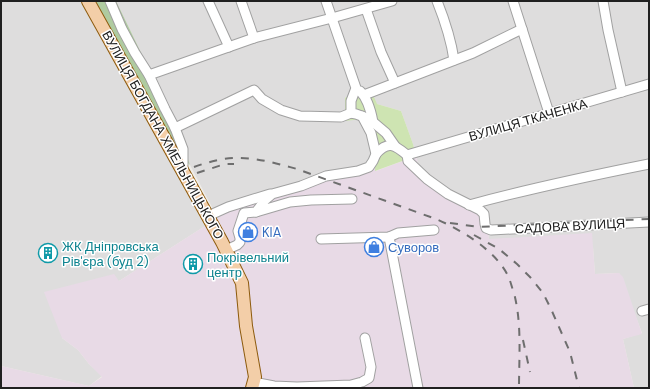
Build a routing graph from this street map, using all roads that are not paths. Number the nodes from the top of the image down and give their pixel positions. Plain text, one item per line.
1 (88, 1) edge
2 (110, 1) edge
3 (208, 1) edge
4 (241, 1) edge
5 (326, 1) edge
6 (392, 1) edge
7 (438, 1) edge
8 (513, 1) edge
9 (603, 1) edge
10 (366, 9) junction
11 (332, 18) junction
12 (522, 29) junction
13 (254, 38) junction
14 (230, 47) junction
15 (454, 60) junction
16 (149, 75) junction
17 (395, 83) junction
18 (649, 84) edge
19 (356, 88) junction
20 (622, 92) junction
21 (364, 95) junction
22 (351, 113) junction
23 (549, 113) junction
24 (362, 116) junction
25 (373, 122) junction
26 (175, 128) junction
27 (395, 146) junction
28 (376, 154) junction
29 (407, 155) junction
30 (649, 164) edge
31 (182, 171) junction
32 (272, 194) junction
33 (352, 199) dead end
34 (249, 201) junction
35 (469, 205) junction
36 (256, 212) junction
37 (244, 213) junction
38 (208, 216) junction
39 (649, 222) edge
40 (434, 230) dead end
41 (388, 237) junction
42 (321, 239) dead end
43 (226, 250) junction
44 (365, 338) dead end
45 (253, 385) edge
46 (418, 388) edge

1 - 31 main road, ВУЛИЦЯ БОГДАНА ХМЕЛЬНИЦЬКОГО
2 - 16 street
3 - 14 street
4 - 13 street
5 - 11 street
6 - 10 street
7 - 15 street
8 - 12 street
9 - 20 street
10 - 11 street
10 - 17 street
11 - 13 street
11 - 19 street
12 - 15 street
12 - 23 street
13 - 14 street
14 - 16 street
15 - 17 street
16 - 26 street
17 - 21 street
18 - 20 street, ВУЛИЦЯ ТКАЧЕНКА
19 - 21 street
19 - 22 street
20 - 23 street, ВУЛИЦЯ ТКАЧЕНКА
21 - 25 street
22 - 24 street
22 - 26 street
23 - 29 street, ВУЛИЦЯ ТКАЧЕНКА
24 - 25 street
24 - 28 street
25 - 27 street
25 - 28 street
26 - 31 street
27 - 28 street
27 - 29 street
28 - 32 street
29 - 35 street
30 - 35 street
31 - 38 main road, ВУЛИЦЯ БОГДАНА ХМЕЛЬНИЦЬКОГО
32 - 34 street
32 - 36 street
33 - 36 street
34 - 37 street
34 - 38 street
35 - 39 street, САДОВА ВУЛИЦЯ
36 - 37 street
37 - 43 street
38 - 43 main road, ВУЛИЦЯ БОГДАНА ХМЕЛЬНИЦЬКОГО
40 - 41 street
41 - 42 street
41 - 46 street
43 - 45 main road, ВУЛИЦЯ БОГДАНА ХМЕЛЬНИЦЬКОГО
44 - 45 street

